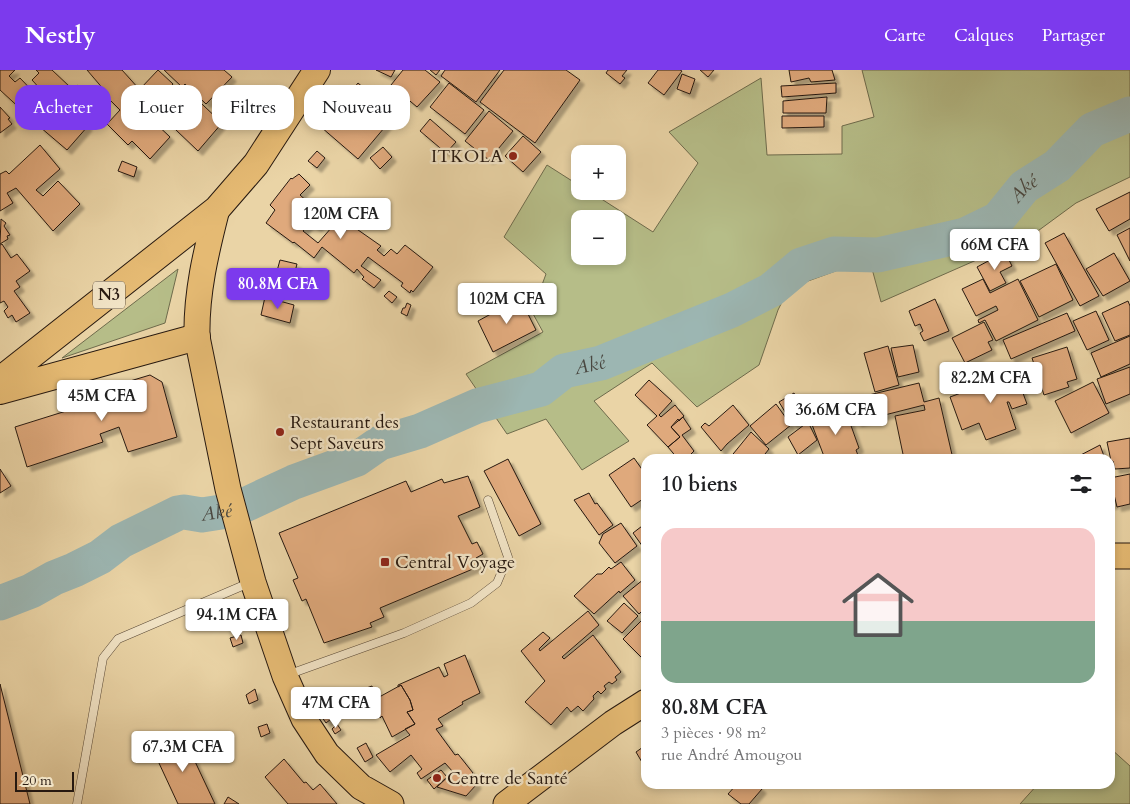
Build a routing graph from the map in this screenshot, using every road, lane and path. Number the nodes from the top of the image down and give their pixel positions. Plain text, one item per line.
1 (318, 70) edge
2 (217, 209) junction
3 (197, 337) junction
4 (0, 380) edge
5 (0, 391) edge
6 (488, 500) dead end
7 (1115, 556) edge
8 (1130, 556) edge
9 (253, 582) junction
10 (285, 676) junction
11 (641, 705) edge
12 (77, 804) edge
13 (392, 804) edge
14 (506, 804) edge

1 - 2 highway, N3
2 - 3 main road
2 - 4 highway, N3
3 - 5 highway
3 - 9 main road
6 - 10 lane
7 - 8 main road
9 - 10 main road
9 - 12 lane
10 - 13 main road
11 - 14 main road

